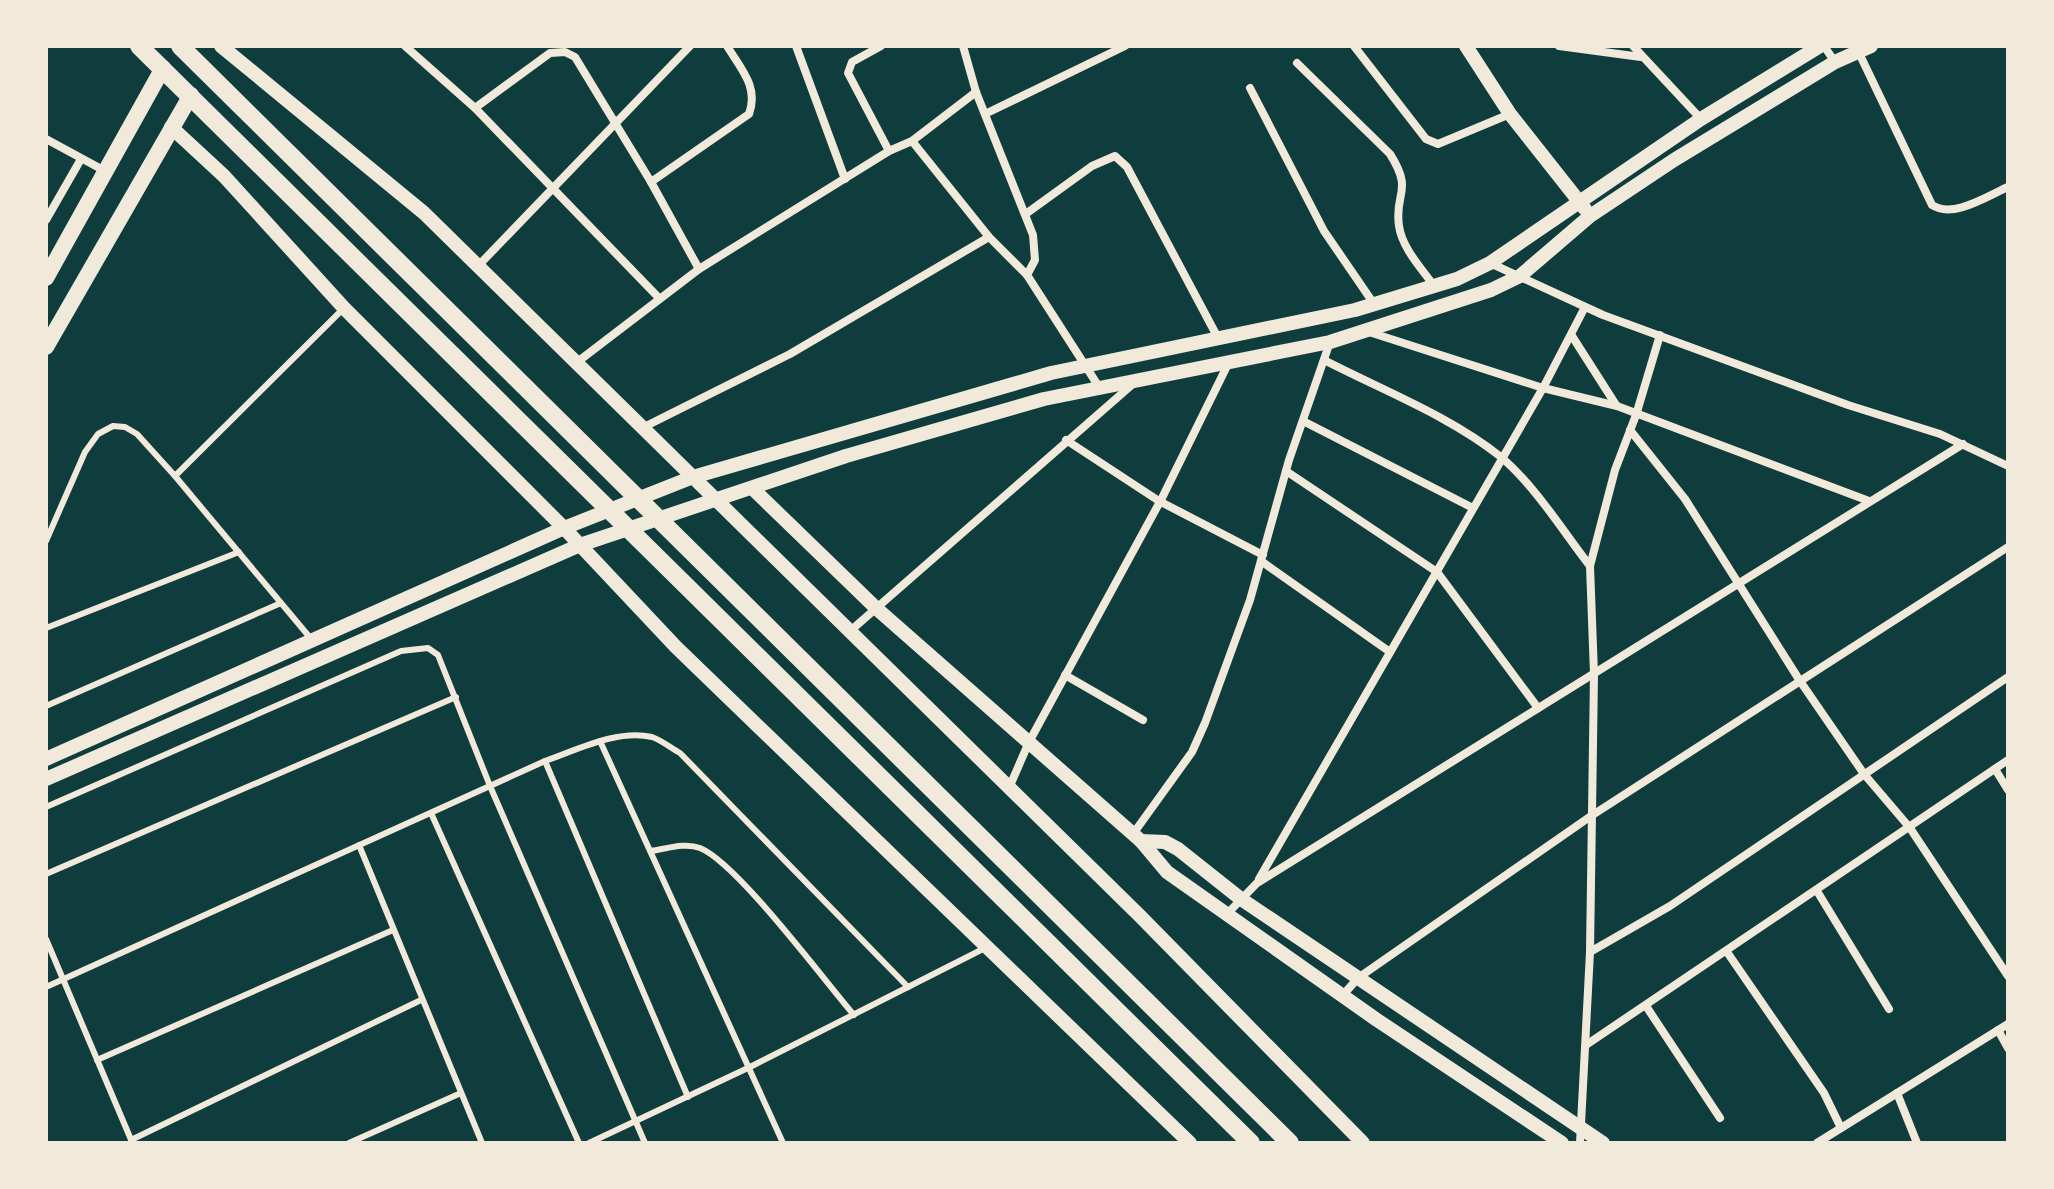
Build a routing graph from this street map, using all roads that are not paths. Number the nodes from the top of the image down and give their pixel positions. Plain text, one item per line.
1 (139, 46) edge
2 (180, 46) edge
3 (221, 46) edge
4 (405, 46) edge
5 (690, 46) edge
6 (727, 46) edge
7 (796, 46) edge
8 (881, 46) edge
9 (1125, 46) edge
10 (1354, 46) edge
11 (1559, 46) edge
12 (1633, 46) edge
13 (1822, 46) edge
14 (966, 47) edge
15 (1470, 48) edge
16 (1865, 49) edge
17 (1641, 57) junction
18 (1835, 62) junction
19 (1297, 63) dead end
20 (163, 68) junction
21 (1250, 88) dead end
22 (976, 92) junction
23 (191, 95) junction
24 (475, 108) junction
25 (985, 114) junction
26 (1510, 114) junction
27 (1701, 119) junction
28 (615, 123) junction
29 (171, 127) junction
30 (46, 139) edge
31 (912, 141) junction
32 (889, 151) junction
33 (81, 159) junction
34 (105, 171) junction
35 (845, 179) junction
36 (651, 182) junction
37 (2008, 187) edge
38 (553, 188) junction
39 (1579, 202) junction
40 (1027, 213) junction
41 (1590, 216) junction
42 (46, 218) edge
43 (989, 237) junction
44 (1490, 263) junction
45 (478, 266) junction
46 (699, 269) junction
47 (1027, 275) junction
48 (1520, 276) junction
49 (46, 278) edge
50 (1434, 286) junction
51 (659, 298) junction
52 (1374, 304) junction
53 (1585, 307) junction
54 (344, 308) junction
55 (1369, 332) junction
56 (1660, 335) junction
57 (1572, 336) junction
58 (1218, 338) junction
59 (1330, 342) junction
60 (46, 347) edge
61 (1324, 360) junction
62 (1229, 362) junction
63 (576, 363) junction
64 (1082, 365) junction
65 (1141, 377) junction
66 (1099, 387) junction
67 (1543, 388) junction
68 (1617, 406) junction
69 (1636, 415) junction
70 (1303, 421) junction
71 (642, 428) junction
72 (1630, 430) junction
73 (1066, 440) junction
74 (1963, 444) junction
75 (1502, 458) junction
76 (2008, 466) edge
77 (1286, 471) junction
78 (175, 476) junction
79 (693, 477) junction
80 (752, 488) junction
81 (716, 500) junction
82 (1159, 501) junction
83 (1869, 501) junction
84 (1473, 508) junction
85 (564, 528) junction
86 (46, 541) edge
87 (580, 545) junction
88 (2008, 547) edge
89 (239, 552) junction
90 (1262, 558) junction
91 (1590, 566) junction
92 (1437, 572) junction
93 (1739, 583) junction
94 (281, 603) junction
95 (876, 608) junction
96 (46, 628) edge
97 (849, 632) junction
98 (313, 642) junction
99 (1390, 652) junction
100 (1594, 674) junction
101 (1065, 675) junction
102 (2008, 677) edge
103 (1800, 681) junction
104 (456, 697) junction
105 (46, 706) edge
106 (1538, 708) junction
107 (1143, 720) dead end
108 (600, 741) junction
109 (1029, 742) junction
110 (46, 759) edge
111 (2008, 760) edge
112 (545, 761) junction
113 (1995, 769) junction
114 (1864, 774) junction
115 (46, 779) edge
116 (490, 786) junction
117 (1009, 788) junction
118 (2008, 790) edge
119 (46, 807) edge
120 (431, 813) junction
121 (1591, 816) junction
122 (1910, 828) junction
123 (1137, 838) junction
124 (359, 845) junction
125 (651, 851) junction
126 (46, 874) edge
127 (1257, 883) junction
128 (1817, 891) junction
129 (1241, 899) junction
130 (1226, 915) junction
131 (393, 930) junction
132 (46, 939) edge
133 (987, 947) junction
134 (1590, 952) junction
135 (1727, 952) junction
136 (2008, 976) edge
137 (1358, 978) junction
138 (63, 979) junction
139 (46, 987) edge
140 (908, 987) junction
141 (1343, 995) junction
142 (421, 1000) junction
143 (1646, 1006) junction
144 (1889, 1009) dead end
145 (854, 1015) junction
146 (2008, 1024) edge
147 (1998, 1030) junction
148 (1586, 1045) junction
149 (2008, 1048) edge
150 (97, 1060) junction
151 (750, 1067) junction
152 (461, 1093) junction
153 (1897, 1093) junction
154 (688, 1097) junction
155 (1720, 1118) dead end
156 (636, 1122) junction
157 (1841, 1128) junction
158 (1580, 1136) edge
159 (131, 1141) edge
160 (349, 1143) edge
161 (482, 1143) edge
162 (579, 1143) edge
163 (589, 1143) edge
164 (645, 1143) edge
165 (783, 1143) edge
166 (1190, 1143) edge
167 (1251, 1143) edge
168 (1290, 1143) edge
169 (1363, 1143) edge
170 (1562, 1143) edge
171 (1603, 1143) edge
172 (1817, 1143) edge
173 (1917, 1143) edge

1 - 20 highway
2 - 168 highway
3 - 45 street
4 - 24 street
5 - 28 street
6 - 36 street
7 - 35 street
8 - 32 street
9 - 25 street
10 - 26 street
11 - 17 street
12 - 17 street
13 - 18 street
13 - 27 street
14 - 22 street
15 - 26 street
16 - 18 street
16 - 37 street
17 - 27 street
18 - 41 street
19 - 50 street
20 - 23 highway
20 - 34 main road
21 - 52 street
22 - 25 street
22 - 31 street
23 - 29 main road
23 - 167 highway
24 - 28 street
24 - 38 street
25 - 40 street
26 - 39 street
27 - 39 street
28 - 36 street
28 - 38 street
29 - 54 street
29 - 60 main road
30 - 33 street
31 - 32 street
31 - 43 street
32 - 35 street
33 - 34 street
33 - 42 street
34 - 49 main road
35 - 46 street
36 - 46 street
38 - 45 street
38 - 51 street
39 - 41 street
39 - 44 street
40 - 47 street
40 - 58 street
41 - 48 street
43 - 47 street
43 - 71 street
44 - 48 street
44 - 50 street
45 - 63 street
46 - 51 street
47 - 64 street
48 - 53 street
48 - 55 street
50 - 52 street
51 - 63 street
52 - 58 street
53 - 56 street
53 - 57 street
54 - 78 lane
54 - 85 street
55 - 59 street
55 - 67 street
56 - 69 street
56 - 74 street
57 - 67 street
57 - 68 street
58 - 64 street
59 - 61 street
59 - 62 street
61 - 70 street
61 - 75 street
62 - 65 street
62 - 82 street
63 - 71 street
64 - 66 street
64 - 79 street
65 - 66 street
65 - 73 street
66 - 80 street
67 - 68 street
67 - 75 street
68 - 69 street
69 - 72 street
69 - 83 street
70 - 77 street
70 - 84 street
71 - 79 street
72 - 91 street
72 - 93 street
73 - 82 street
73 - 95 street
74 - 76 street
74 - 83 street
75 - 84 street
75 - 91 street
77 - 90 street
77 - 92 street
78 - 86 lane
78 - 89 lane
79 - 81 street
79 - 85 street
80 - 81 street
80 - 95 street
81 - 87 street
81 - 97 street
82 - 90 street
82 - 101 street
83 - 93 street
84 - 92 street
85 - 87 street
85 - 98 street
87 - 115 street
87 - 133 street
88 - 103 street
89 - 94 lane
89 - 96 lane
90 - 99 street
90 - 123 street
91 - 100 street
92 - 99 street
92 - 106 street
93 - 100 street
93 - 103 street
94 - 98 lane
94 - 105 lane
95 - 97 street
95 - 109 street
97 - 117 street
98 - 110 street
99 - 127 street
100 - 106 street
100 - 121 street
101 - 107 street
101 - 109 street
102 - 114 street
103 - 114 street
103 - 121 street
104 - 116 lane
104 - 119 lane
104 - 126 lane
106 - 127 street
108 - 112 lane
108 - 125 lane
108 - 140 lane
109 - 117 street
109 - 123 street
111 - 113 street
112 - 116 lane
112 - 154 lane
113 - 118 street
113 - 122 street
114 - 122 street
114 - 134 street
116 - 120 lane
116 - 156 lane
117 - 169 street
120 - 124 lane
120 - 162 lane
121 - 134 street
121 - 137 street
122 - 128 street
122 - 136 street
123 - 129 street
123 - 130 street
124 - 131 lane
124 - 138 lane
125 - 145 lane
125 - 151 lane
127 - 129 street
128 - 135 street
128 - 144 street
129 - 130 street
129 - 137 street
130 - 141 street
131 - 142 lane
131 - 150 lane
132 - 138 lane
133 - 140 lane
133 - 166 street
134 - 148 street
135 - 143 street
135 - 157 street
137 - 141 street
137 - 158 street
138 - 139 lane
138 - 150 lane
140 - 145 lane
141 - 170 street
142 - 152 lane
142 - 159 lane
143 - 148 street
143 - 155 street
145 - 151 lane
146 - 147 street
147 - 149 street
147 - 153 street
148 - 158 street
150 - 159 lane
151 - 154 lane
151 - 165 lane
152 - 160 lane
152 - 161 lane
153 - 157 street
153 - 173 street
154 - 156 lane
156 - 163 lane
156 - 164 lane
157 - 172 street
158 - 171 street

